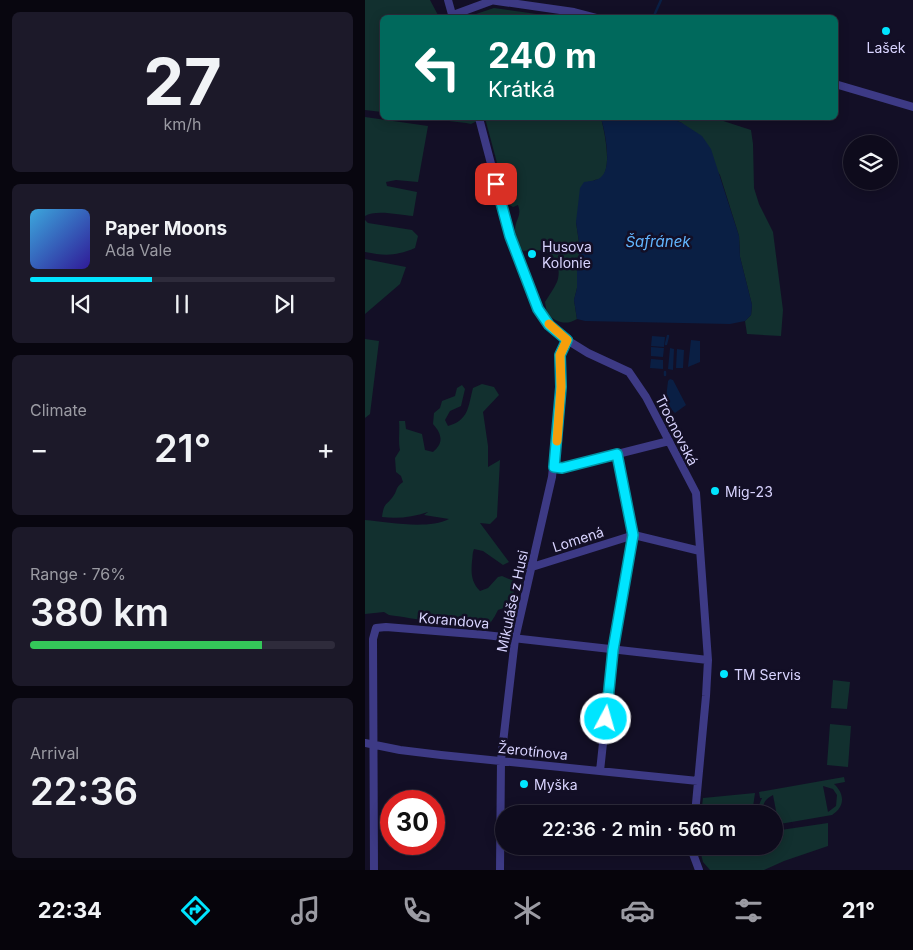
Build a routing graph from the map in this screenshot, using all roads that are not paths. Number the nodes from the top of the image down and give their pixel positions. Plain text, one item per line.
1 (448, 0) edge
2 (490, 0) edge
3 (453, 15) edge
4 (455, 15) edge
5 (586, 15) edge
6 (838, 85) edge
7 (913, 107) edge
8 (480, 120) edge
9 (567, 340) junction
10 (669, 441) junction
11 (617, 454) junction
12 (554, 467) junction
13 (633, 535) junction
14 (701, 551) junction
15 (522, 565) dead end
16 (532, 567) junction
17 (515, 639) junction
18 (613, 650) junction
19 (708, 660) junction
20 (369, 744) edge
21 (501, 760) junction
22 (600, 771) junction
23 (698, 781) junction
24 (696, 805) edge
25 (693, 855) edge
26 (374, 870) edge
27 (500, 870) edge
28 (699, 870) edge

1 - 3 street
2 - 4 street
2 - 5 street
6 - 7 street
8 - 9 street, Trocnovská
9 - 10 street, Trocnovská
9 - 12 street, Mikuláše z Husi
10 - 11 street
10 - 14 street, Trocnovská
11 - 12 street
11 - 13 street
12 - 16 street, Mikuláše z Husi
13 - 14 street, Lomená
13 - 16 street, Lomená
13 - 18 street
14 - 19 street, Trocnovská
15 - 16 street, Lomená
16 - 17 street, Mikuláše z Husi
17 - 18 street, Korandova
17 - 20 street, Korandova
17 - 21 street, Mikuláše z Husi
18 - 19 street, Korandova
18 - 22 street
19 - 23 street, Trocnovská
20 - 21 street, Žerotínova
20 - 26 street
21 - 22 street, Žerotínova
21 - 27 street, Mikuláše z Husi
22 - 23 street, Žerotínova
23 - 24 street, Trocnovská
25 - 28 street

